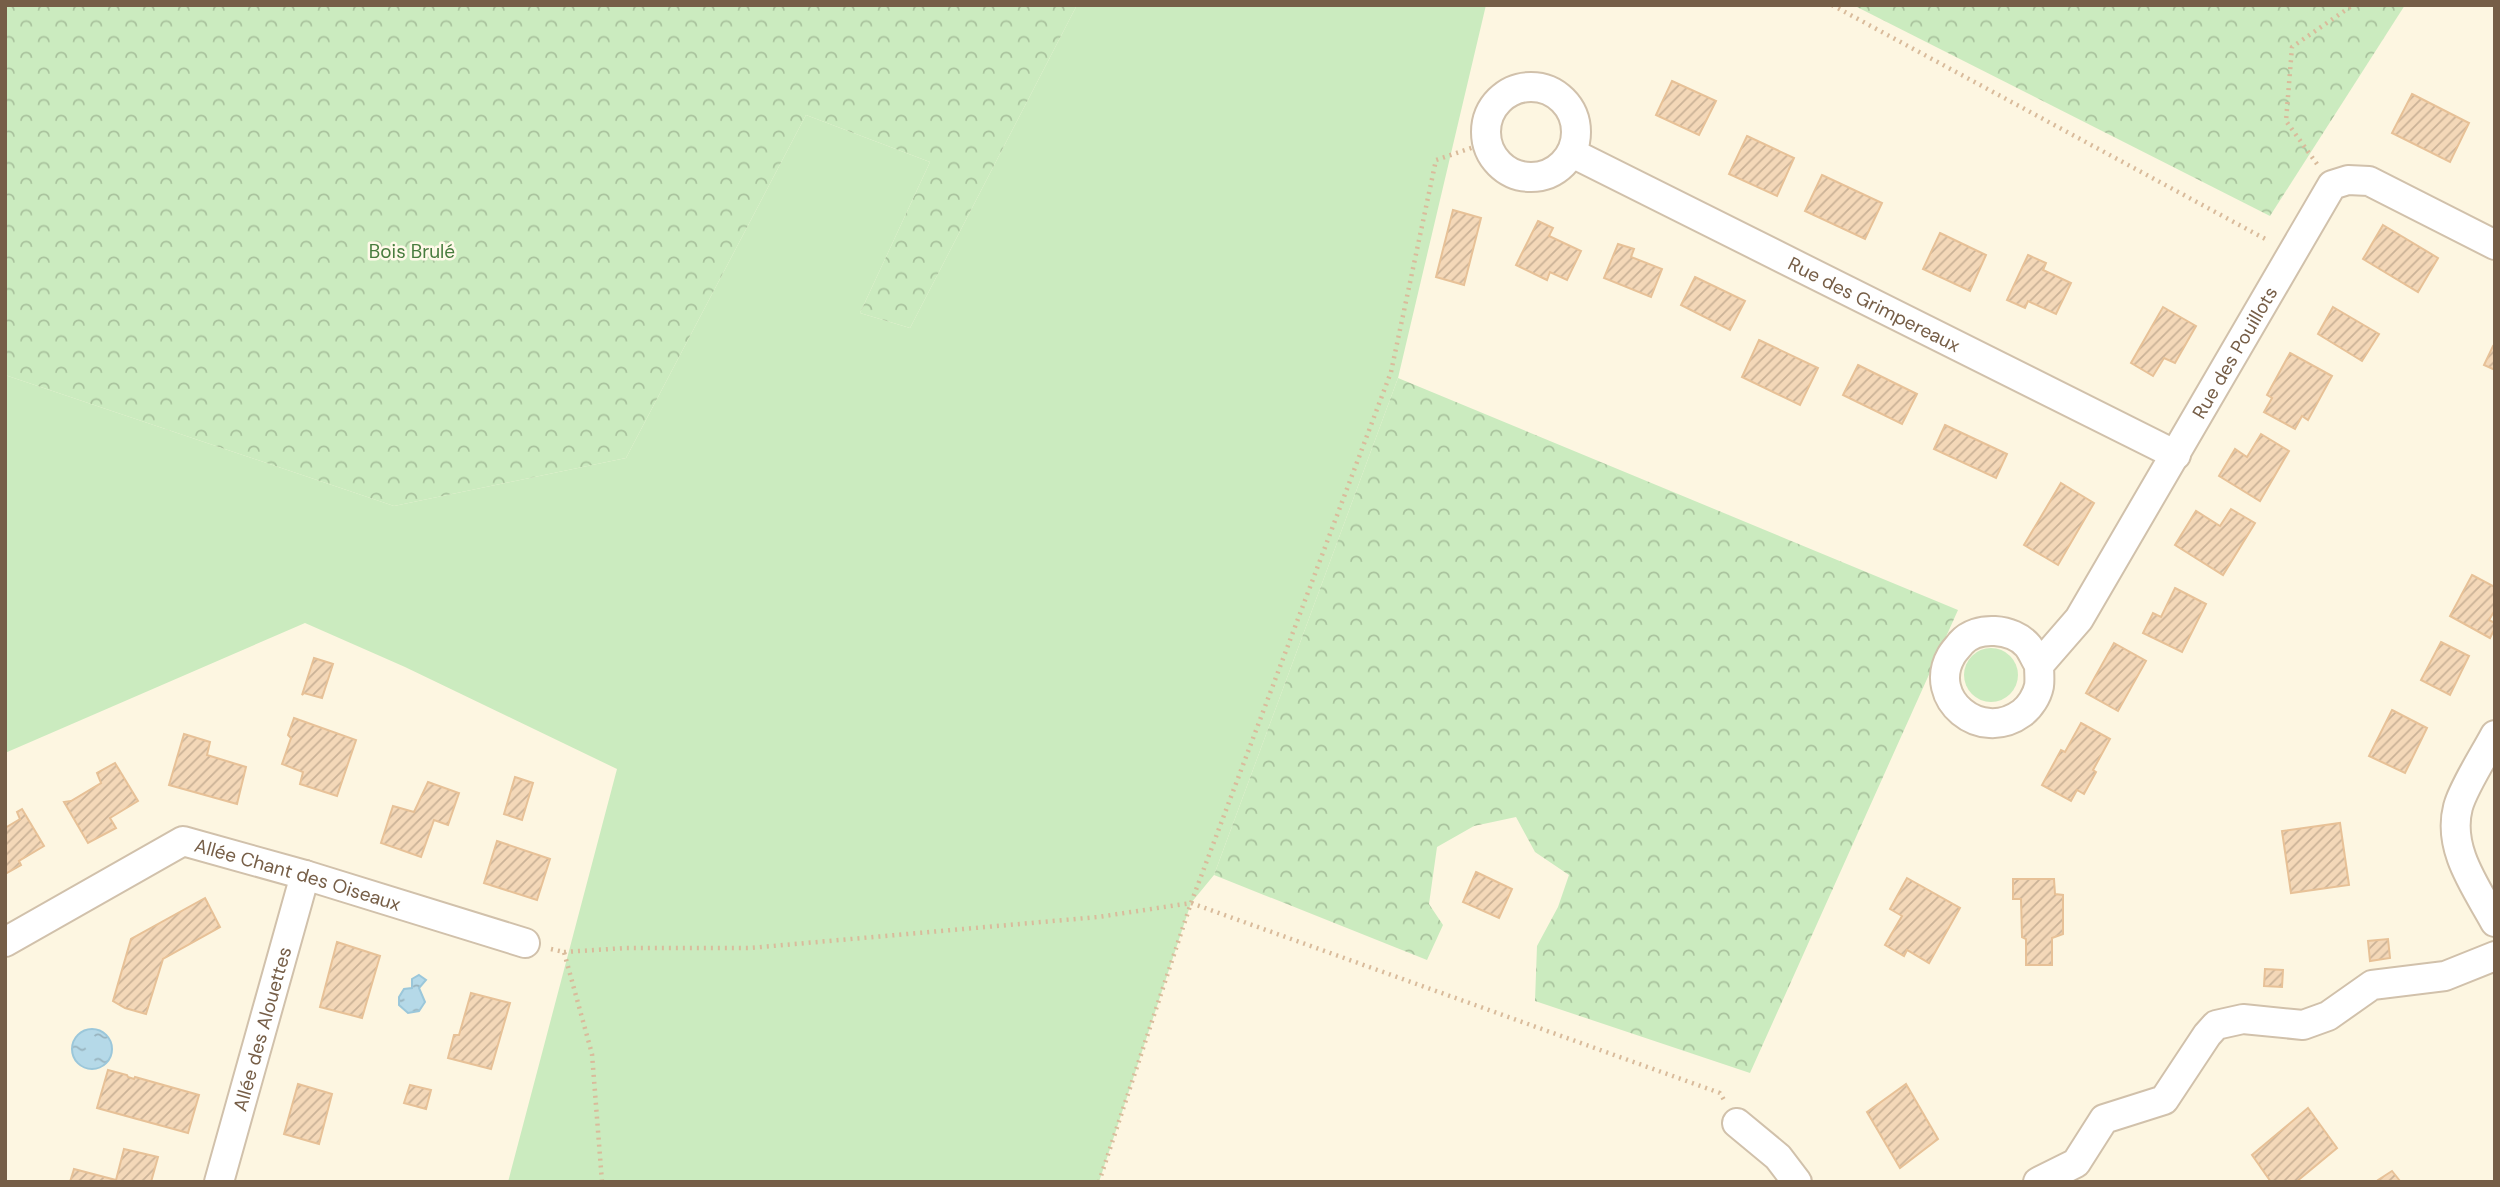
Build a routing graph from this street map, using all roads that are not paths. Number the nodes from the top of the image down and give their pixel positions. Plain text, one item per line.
1 (1572, 153) junction
2 (2495, 245) edge
3 (2176, 455) junction
4 (2039, 665) dead end
5 (2495, 735) edge
6 (305, 875) junction
7 (2495, 922) edge
8 (5, 942) edge
9 (525, 943) road end
10 (2495, 956) edge
11 (1737, 1123) road end
12 (219, 1182) edge
13 (1797, 1182) edge
14 (2038, 1182) edge

1 - 1 street
1 - 3 street, Rue des Grimpereaux
2 - 3 street, Rue des Pouillots
3 - 4 street, Rue des Pouillots
5 - 7 street
6 - 8 street, Allée Chant des Oiseaux
6 - 9 street, Allée Chant des Oiseaux
6 - 12 street, Allée des Alouettes
10 - 14 street
11 - 13 street

